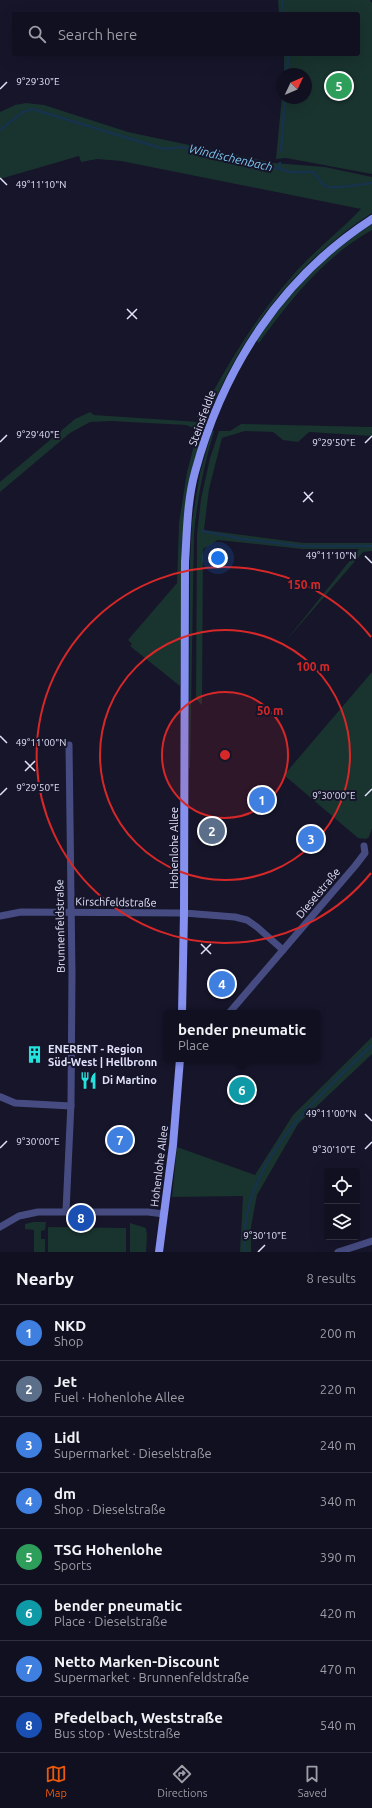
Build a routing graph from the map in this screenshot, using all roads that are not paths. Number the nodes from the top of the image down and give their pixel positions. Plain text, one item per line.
1 (372, 219) edge
2 (185, 683) joint
3 (69, 745) dead end
4 (364, 846) dead end
5 (71, 913) junction
6 (184, 913) junction
7 (0, 916) edge
8 (283, 950) junction
9 (182, 1010) edge
10 (232, 1010) edge
11 (180, 1062) edge
12 (2, 1097) dead end
13 (71, 1106) junction
14 (66, 1211) junction
15 (164, 1214) junction
16 (0, 1227) edge
17 (372, 1241) edge
18 (159, 1252) edge
19 (338, 1252) edge

1 - 2 street, Steinsfeldle
2 - 6 street, Hohenlohe Allee
3 - 5 street, Brunnenfeldstraße
4 - 8 street, Dieselstraße
5 - 6 street, Kirschfeldstraße
5 - 7 street, Kirschfeldstraße
5 - 13 street, Brunnenfeldstraße
6 - 8 street
6 - 9 street, Hohenlohe Allee
8 - 10 street, Dieselstraße
11 - 15 street, Hohenlohe Allee
12 - 13 street
13 - 14 street, Brunnenfeldstraße
14 - 15 street
14 - 16 street
15 - 18 street, Hohenlohe Allee
17 - 19 street

